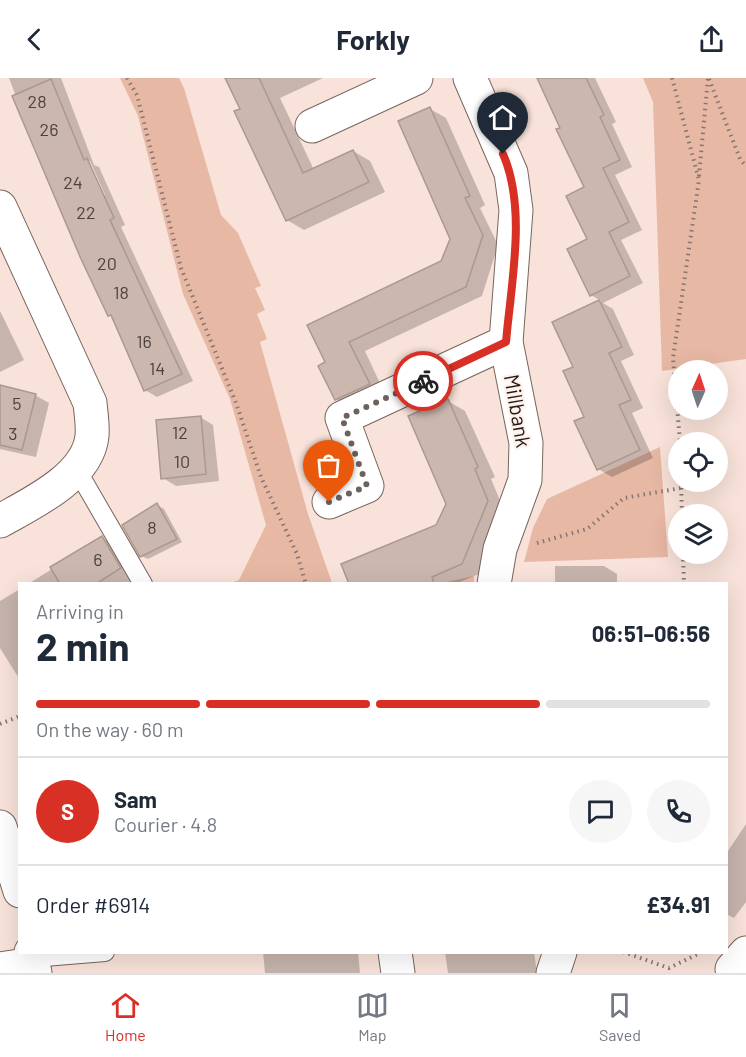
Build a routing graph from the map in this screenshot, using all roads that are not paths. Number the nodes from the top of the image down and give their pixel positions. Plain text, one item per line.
1 (416, 78) edge
2 (470, 78) edge
3 (312, 126) dead end
4 (0, 207) edge
5 (506, 342) junction
6 (77, 470) junction
7 (329, 502) dead end
8 (0, 521) edge
9 (142, 582) edge
10 (494, 582) edge
11 (0, 827) edge
12 (18, 885) edge
13 (91, 954) edge
14 (395, 954) edge
15 (559, 954) edge
16 (33, 962) edge
17 (0, 969) edge
18 (398, 973) edge
19 (553, 973) edge

1 - 3 street
2 - 5 street, Millbank
4 - 6 street
5 - 7 street, Millbank
5 - 10 street, Millbank
6 - 8 street
6 - 9 lane
11 - 12 street
13 - 16 lane
14 - 18 street
15 - 19 street
16 - 17 street

